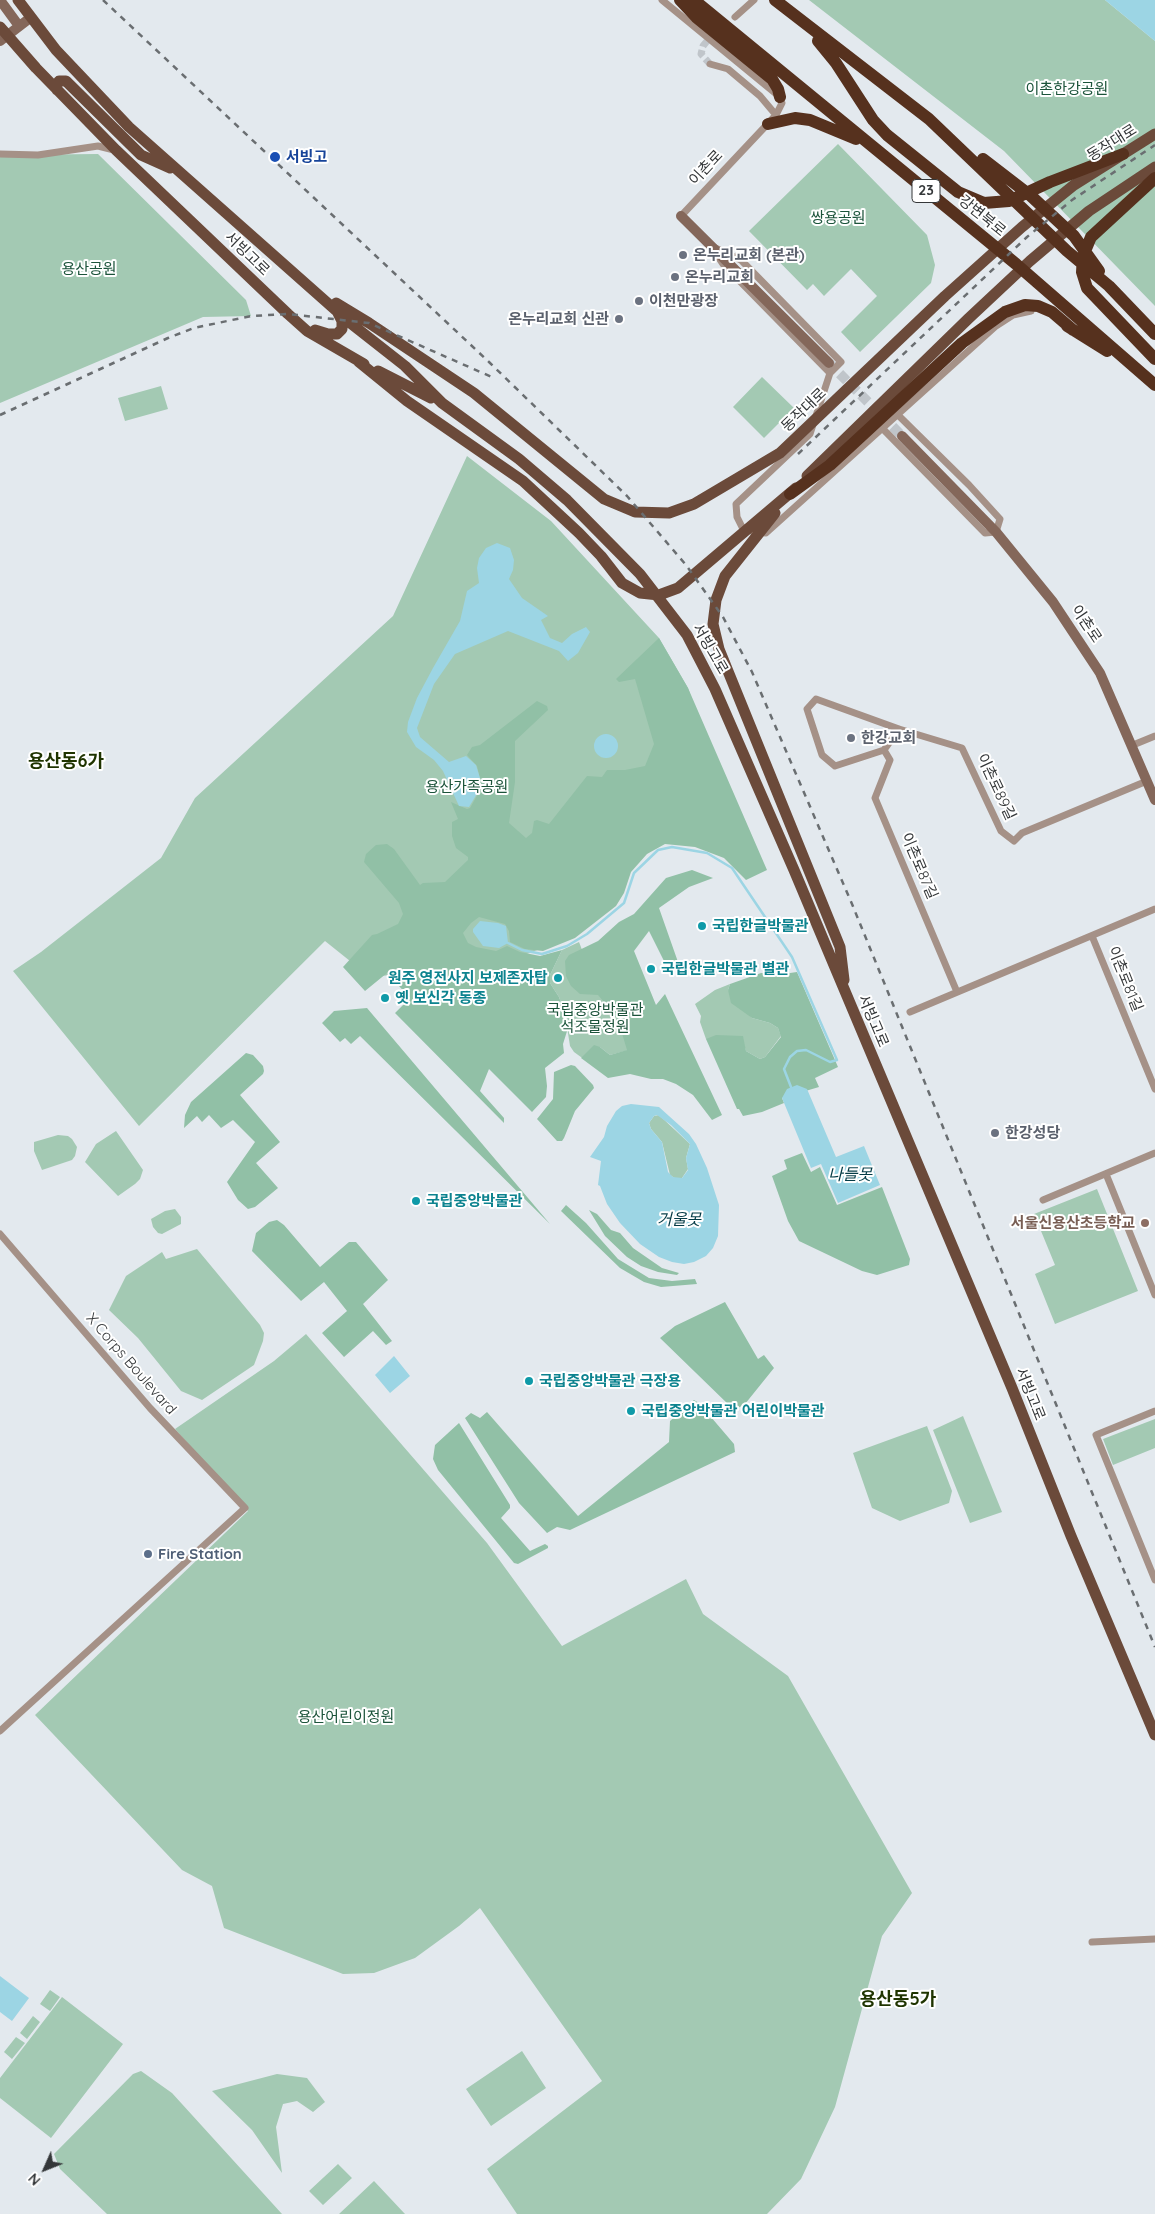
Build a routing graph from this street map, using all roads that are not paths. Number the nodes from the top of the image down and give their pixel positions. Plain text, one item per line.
1 (0, 0) edge
2 (18, 0) edge
3 (662, 0) edge
4 (680, 0) edge
5 (694, 0) edge
6 (754, 0) edge
7 (779, 3) edge
8 (30, 18) junction
9 (736, 18) dead end
10 (804, 24) junction
11 (19, 26) junction
12 (2, 35) edge
13 (710, 64) dead end
14 (57, 90) junction
15 (780, 97) junction
16 (772, 119) junction
17 (1155, 134) edge
18 (866, 143) junction
19 (116, 150) junction
20 (0, 154) edge
21 (1123, 154) junction
22 (1155, 167) edge
23 (181, 173) junction
24 (1155, 178) edge
25 (681, 216) joint
26 (711, 246) junction
27 (317, 293) junction
28 (336, 310) junction
29 (1031, 311) joint
30 (298, 323) junction
31 (1073, 330) junction
32 (1155, 334) edge
33 (1155, 358) edge
34 (359, 362) junction
35 (828, 362) tunnel mouth
36 (830, 373) junction
37 (1142, 373) junction
38 (1155, 385) edge
39 (442, 403) junction
40 (898, 415) junction
41 (883, 430) junction
42 (902, 436) tunnel mouth
43 (790, 494) junction
44 (996, 532) junction
45 (899, 729) junction
46 (1155, 736) edge
47 (1133, 745) junction
48 (884, 750) junction
49 (1147, 782) junction
50 (1155, 800) edge
51 (1155, 909) edge
52 (1092, 936) junction
53 (957, 992) junction
54 (846, 994) junction
55 (910, 1012) dead end
56 (1155, 1089) edge
57 (1155, 1153) edge
58 (1106, 1174) junction
59 (1043, 1200) dead end
60 (0, 1234) edge
61 (1155, 1295) edge
62 (1155, 1411) edge
63 (1155, 1580) edge
64 (0, 1731) edge
65 (1155, 1735) edge
66 (1155, 1940) edge
67 (1092, 1942) dead end

1 - 11 street
2 - 8 main road, 서빙고로
3 - 15 street
4 - 15 highway
5 - 18 highway, 강변북로 / 23
6 - 9 street
7 - 10 highway
8 - 11 street
8 - 23 main road, 서빙고로
10 - 21 highway
10 - 32 highway
11 - 12 street
12 - 14 main road, 서빙고로
13 - 16 street
14 - 19 main road, 서빙고로
14 - 23 main road, 서빙고로
15 - 16 street
16 - 18 highway
16 - 25 street, 이촌로
17 - 21 main road, 동작대로
18 - 37 highway, 강변북로 / 23
19 - 20 street
19 - 30 main road, 서빙고로
21 - 27 main road, 동작대로
22 - 43 main road
23 - 27 main road, 서빙고로
24 - 33 highway
25 - 26 street, 이촌로
26 - 35 street, 이촌로
26 - 36 street
26 - 36 street
27 - 28 main road, 서빙고로
28 - 30 main road
28 - 39 main road, 서빙고로
29 - 31 highway
29 - 40 street
30 - 34 main road, 서빙고로
31 - 37 highway
31 - 43 highway
34 - 39 main road, 서빙고로
34 - 43 main road
36 - 41 street
37 - 38 highway, 강변북로 / 23
39 - 54 main road, 서빙고로
40 - 41 street
40 - 44 street, 이촌로
41 - 44 street, 이촌로
42 - 44 street, 이촌로
43 - 54 main road
44 - 47 street, 이촌로
45 - 48 street
45 - 48 street, 이촌로89길
45 - 49 street, 이촌로89길
46 - 47 street
47 - 49 street, 이촌로
48 - 53 street, 이촌로87길
49 - 50 street, 이촌로
51 - 52 street
52 - 53 street
52 - 56 street, 이촌로81길
53 - 55 street
54 - 65 main road, 서빙고로
57 - 58 street
58 - 59 street
58 - 61 street
60 - 64 street, X Corps Boulevard
62 - 63 street
66 - 67 street

